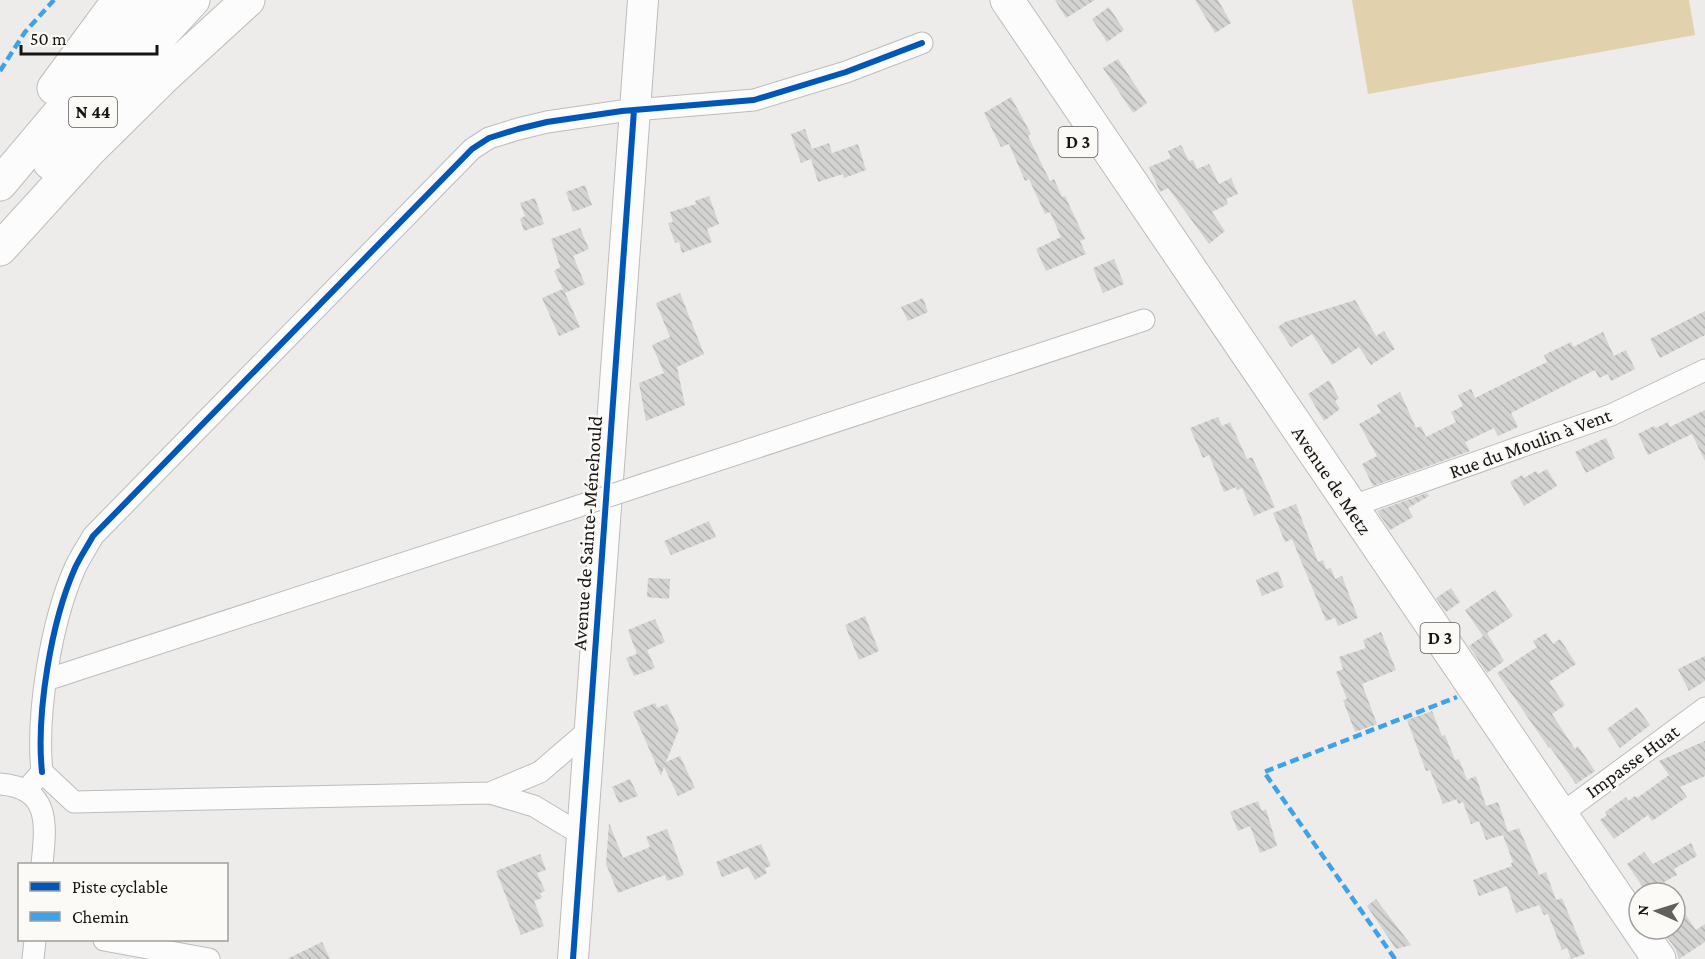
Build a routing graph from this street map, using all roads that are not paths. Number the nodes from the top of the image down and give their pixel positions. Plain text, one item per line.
1 (119, 0) edge
2 (157, 0) edge
3 (193, 0) edge
4 (248, 0) edge
5 (982, 0) edge
6 (1007, 0) edge
7 (644, 5) edge
8 (922, 43) dead end
9 (634, 110) junction
10 (0, 160) edge
11 (0, 184) edge
12 (0, 229) edge
13 (0, 249) edge
14 (1185, 281) junction
15 (1211, 319) junction
16 (1144, 320) dead end
17 (1705, 370) edge
18 (1350, 507) junction
19 (46, 680) junction
20 (1705, 708) edge
21 (590, 729) junction
22 (42, 772) junction
23 (0, 783) edge
24 (26, 790) junction
25 (490, 793) junction
26 (1560, 815) junction
27 (582, 835) junction
28 (42, 863) edge
29 (35, 941) edge
30 (112, 941) edge
31 (167, 955) edge
32 (33, 959) edge
33 (209, 959) edge
34 (573, 959) edge
35 (1634, 959) edge
36 (1659, 959) edge

1 - 10 main road
2 - 11 main road, N 44
3 - 12 main road, N 44
4 - 13 main road
5 - 14 main road, Avenue de Metz / D 3
6 - 14 main road, Avenue de Metz / D 3
7 - 9 main road, Avenue de Sainte-Ménehould
8 - 9 street
9 - 19 street
9 - 21 main road, Avenue de Sainte-Ménehould
14 - 15 main road, Avenue de Metz / D 3
15 - 18 main road, Avenue de Metz / D 3
15 - 35 main road, Avenue de Metz / D 3
16 - 19 street, bridge
17 - 18 street, Rue du Moulin à Vent
18 - 26 main road, Avenue de Metz / D 3
19 - 22 street
20 - 26 street, Impasse Huat
21 - 25 street
21 - 27 main road, Avenue de Sainte-Ménehould
22 - 24 street
22 - 25 street
23 - 24 street
24 - 28 street
25 - 27 street
26 - 36 main road, Avenue de Metz / D 3
27 - 34 main road, Avenue de Sainte-Ménehould
29 - 32 street
30 - 31 street
31 - 33 street

